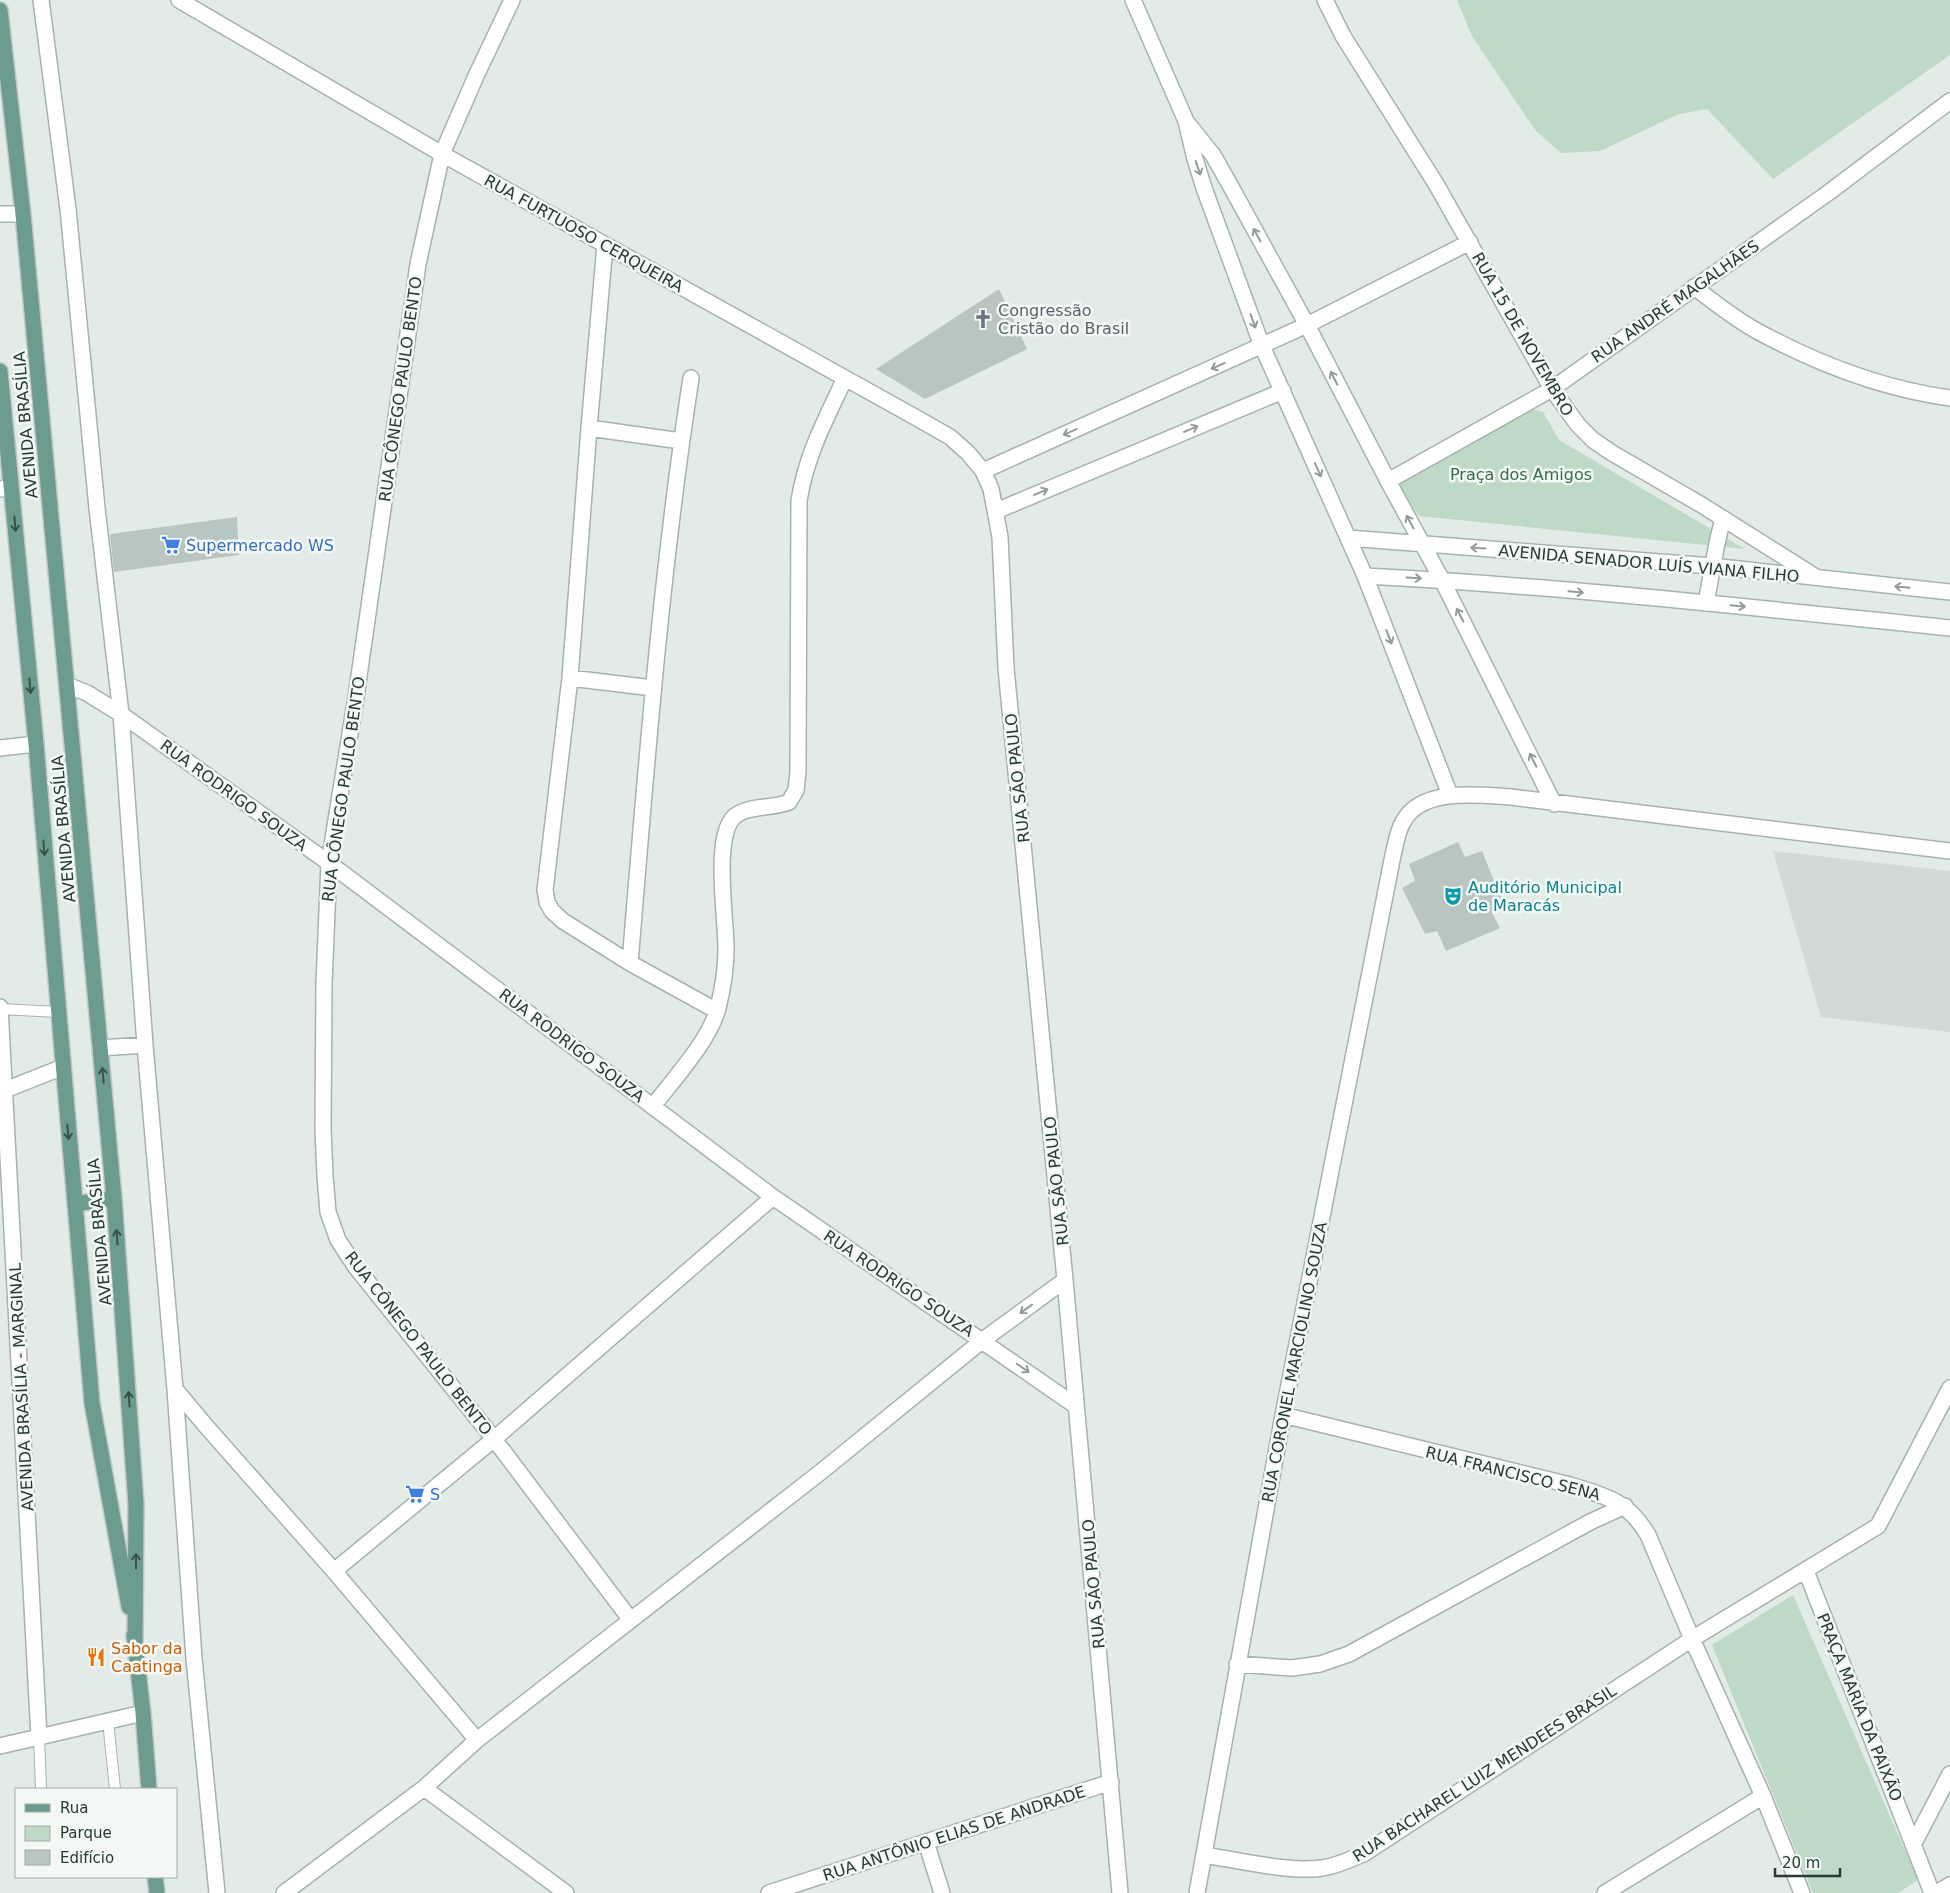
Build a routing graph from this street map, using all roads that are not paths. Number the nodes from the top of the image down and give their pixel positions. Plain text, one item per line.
1 (40, 0) edge
2 (179, 0) edge
3 (512, 0) edge
4 (1134, 0) edge
5 (1325, 0) edge
6 (0, 10) edge
7 (1950, 101) edge
8 (1186, 121) junction
9 (442, 154) junction
10 (0, 214) edge
11 (23, 214) junction
12 (1470, 242) junction
13 (605, 244) junction
14 (1694, 287) junction
15 (1307, 325) junction
16 (1262, 346) junction
17 (0, 371) edge
18 (690, 378) dead end
19 (845, 378) junction
20 (1552, 389) junction
21 (1283, 391) junction
22 (1950, 398) edge
23 (589, 428) junction
24 (681, 442) junction
25 (983, 471) junction
26 (1388, 481) junction
27 (6, 488) edge
28 (996, 511) junction
29 (1723, 518) junction
30 (1348, 538) junction
31 (1422, 544) junction
32 (1712, 566) junction
33 (1365, 576) junction
34 (1816, 577) junction
35 (1442, 580) junction
36 (1950, 592) edge
37 (1706, 603) junction
38 (1950, 628) edge
39 (570, 678) junction
40 (67, 685) junction
41 (653, 688) junction
42 (121, 714) junction
43 (36, 744) junction
44 (0, 748) edge
45 (1450, 796) junction
46 (1554, 804) junction
47 (1950, 851) edge
48 (329, 864) junction
49 (630, 963) junction
50 (0, 1008) edge
51 (717, 1011) junction
52 (58, 1012) junction
53 (145, 1045) junction
54 (100, 1048) junction
55 (63, 1067) junction
56 (3, 1091) edge
57 (653, 1106) junction
58 (773, 1197) junction
59 (114, 1198) junction
60 (75, 1204) junction
61 (6, 1215) edge
62 (1066, 1280) junction
63 (983, 1340) junction
64 (1950, 1388) edge
65 (175, 1389) junction
66 (1076, 1406) junction
67 (1283, 1415) junction
68 (494, 1439) junction
69 (1625, 1506) junction
70 (334, 1571) junction
71 (1806, 1571) junction
72 (630, 1619) junction
73 (1692, 1639) junction
74 (136, 1645) junction
75 (1237, 1664) junction
76 (142, 1713) junction
77 (108, 1721) junction
78 (39, 1737) junction
79 (477, 1740) junction
80 (0, 1746) edge
81 (1950, 1774) edge
82 (1111, 1782) junction
83 (41, 1788) edge
84 (115, 1788) edge
85 (148, 1788) edge
86 (424, 1788) junction
87 (1763, 1796) junction
88 (926, 1842) junction
89 (1914, 1843) junction
90 (1204, 1855) junction
91 (155, 1878) edge
92 (1950, 1885) edge
93 (157, 1893) edge
94 (218, 1893) edge
95 (284, 1893) edge
96 (566, 1893) edge
97 (769, 1893) edge
98 (942, 1893) edge
99 (1120, 1893) edge
100 (1197, 1893) edge
101 (1605, 1893) edge
102 (1802, 1893) edge
103 (1932, 1893) edge
104 (1937, 1893) edge

1 - 42 street
2 - 9 street, RUA FURTUOSO CERQUEIRA
3 - 9 street, RUA CÔNEGO PAULO BENTO
4 - 8 street
5 - 12 street, RUA 15 DE NOVEMBRO
6 - 11 main road, AVENIDA BRASÍLIA
7 - 14 street, RUA ANDRÉ MAGALHÃES
15 -> 8 street
8 -> 16 street
9 - 13 street, RUA FURTUOSO CERQUEIRA
9 - 48 street, RUA CÔNEGO PAULO BENTO
10 - 11 street
11 - 40 main road, AVENIDA BRASÍLIA
12 - 15 street
12 - 20 street, RUA 15 DE NOVEMBRO
13 - 19 street, RUA FURTUOSO CERQUEIRA
13 - 23 street
14 - 20 street, RUA ANDRÉ MAGALHÃES
14 - 22 street
15 - 16 street
26 -> 15 street
16 - 21 street
16 -> 25 street
17 - 27 main road, AVENIDA BRASÍLIA
18 - 24 street
19 - 25 street, RUA FURTUOSO CERQUEIRA
19 - 51 street
20 - 26 street, RUA ANDRÉ MAGALHÃES
20 - 29 street, RUA 15 DE NOVEMBRO
28 -> 21 street
21 -> 30 street
23 - 24 street
23 - 39 street
24 - 41 street
25 - 28 street, RUA SÃO PAULO
31 -> 26 street
27 -> 43 main road, AVENIDA BRASÍLIA
28 - 62 street, RUA SÃO PAULO
29 - 32 street
29 - 34 street, RUA 15 DE NOVEMBRO
30 - 31 street, AVENIDA SENADOR LUÍS VIANA FILHO
30 - 33 street
32 -> 31 street, AVENIDA SENADOR LUÍS VIANA FILHO
31 - 35 street
32 - 34 street, AVENIDA SENADOR LUÍS VIANA FILHO
32 - 37 street
33 -> 35 street
33 -> 45 street
36 -> 34 street, AVENIDA SENADOR LUÍS VIANA FILHO
35 -> 37 street
46 -> 35 street
37 -> 38 street
39 - 41 street
39 - 49 street
40 - 42 street, RUA RODRIGO SOUZA
40 - 54 main road, AVENIDA BRASÍLIA
41 - 49 street
42 - 48 street, RUA RODRIGO SOUZA
42 - 53 street
43 - 44 street
43 -> 52 main road, AVENIDA BRASÍLIA
45 - 46 street
45 - 67 street, RUA CORONEL MARCIOLINO SOUZA
46 - 47 street
48 - 57 street, RUA RODRIGO SOUZA
48 - 68 street, RUA CÔNEGO PAULO BENTO
49 - 51 street
50 - 52 lane
50 - 56 street, AVENIDA BRASÍLIA - MARGINAL
51 - 57 street
52 - 55 main road, AVENIDA BRASÍLIA
53 - 54 street
53 - 65 street
59 -> 54 main road, AVENIDA BRASÍLIA
55 - 56 street
55 -> 60 main road, AVENIDA BRASÍLIA
56 - 61 street, AVENIDA BRASÍLIA - MARGINAL
57 - 58 street, RUA RODRIGO SOUZA
58 - 63 street, RUA RODRIGO SOUZA
58 - 68 street
59 - 60 main road
74 -> 59 main road, AVENIDA BRASÍLIA
60 - 74 main road, AVENIDA BRASÍLIA
61 - 78 street, AVENIDA BRASÍLIA - MARGINAL
62 -> 63 street
62 - 66 street, RUA SÃO PAULO
63 -> 66 street, RUA RODRIGO SOUZA
63 - 72 street
64 - 71 street
65 - 70 street
65 - 94 street
66 - 82 street, RUA SÃO PAULO
67 - 69 street, RUA FRANCISCO SENA
67 - 75 street, RUA CORONEL MARCIOLINO SOUZA
68 - 70 street
68 - 72 street, RUA CÔNEGO PAULO BENTO
69 - 73 street, RUA FRANCISCO SENA
69 - 75 street
70 - 79 street
71 - 73 street
71 - 89 street, PRAÇA MARIA DA PAIXÃO
72 - 79 street
73 - 87 street
73 - 90 street, RUA BACHAREL LUIZ MENDEES BRASIL
74 - 76 main road, AVENIDA BRASÍLIA
75 - 90 street, RUA CORONEL MARCIOLINO SOUZA
76 - 77 street
76 - 85 main road, AVENIDA BRASÍLIA
77 - 78 street
77 - 84 lane
78 - 80 street
78 - 83 lane
79 - 86 street
81 - 89 street
82 - 88 street, RUA ANTÔNIO ELIAS DE ANDRADE
82 - 99 street, RUA SÃO PAULO
86 - 95 street
86 - 96 street
87 - 101 street
87 - 102 street
88 - 97 street, RUA ANTÔNIO ELIAS DE ANDRADE
88 - 98 street
89 - 103 street, PRAÇA MARIA DA PAIXÃO
90 - 100 street, RUA CORONEL MARCIOLINO SOUZA
91 - 93 main road
92 - 104 street

